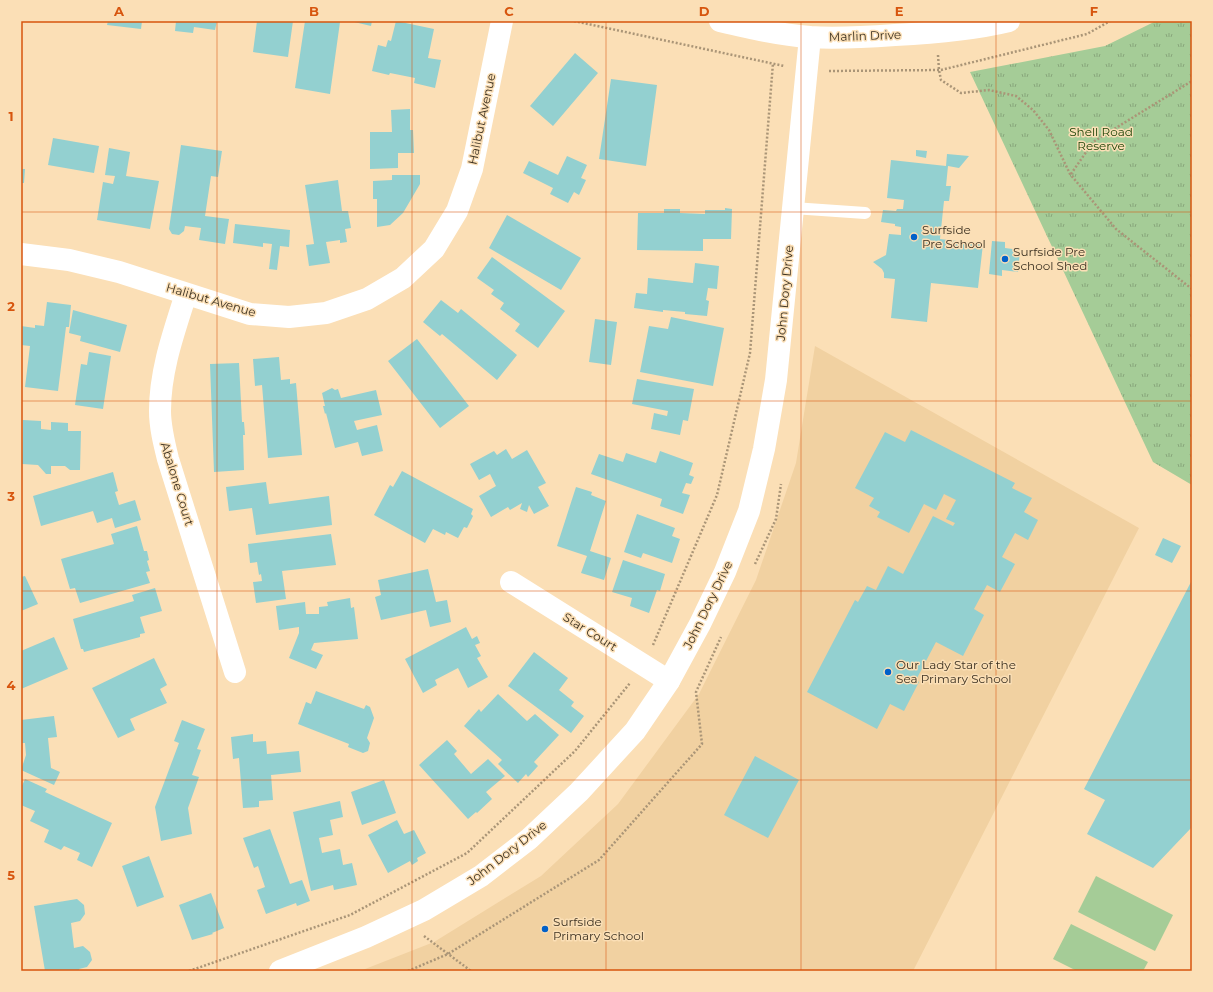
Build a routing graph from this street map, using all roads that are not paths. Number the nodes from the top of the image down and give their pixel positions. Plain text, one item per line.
1 (502, 21) edge
2 (720, 21) edge
3 (1009, 21) edge
4 (810, 37) junction
5 (793, 208) junction
6 (865, 213) dead end
7 (21, 254) edge
8 (186, 294) junction
9 (510, 582) dead end
10 (235, 672) dead end
11 (669, 680) junction
12 (280, 971) edge

1 - 8 street, Halibut Avenue
2 - 4 street, Marlin Drive
3 - 4 street, Marlin Drive
4 - 5 street, John Dory Drive
5 - 6 lane
5 - 11 street, John Dory Drive
7 - 8 street, Halibut Avenue
8 - 10 street, Abalone Court
9 - 11 street, Star Court
11 - 12 street, John Dory Drive

